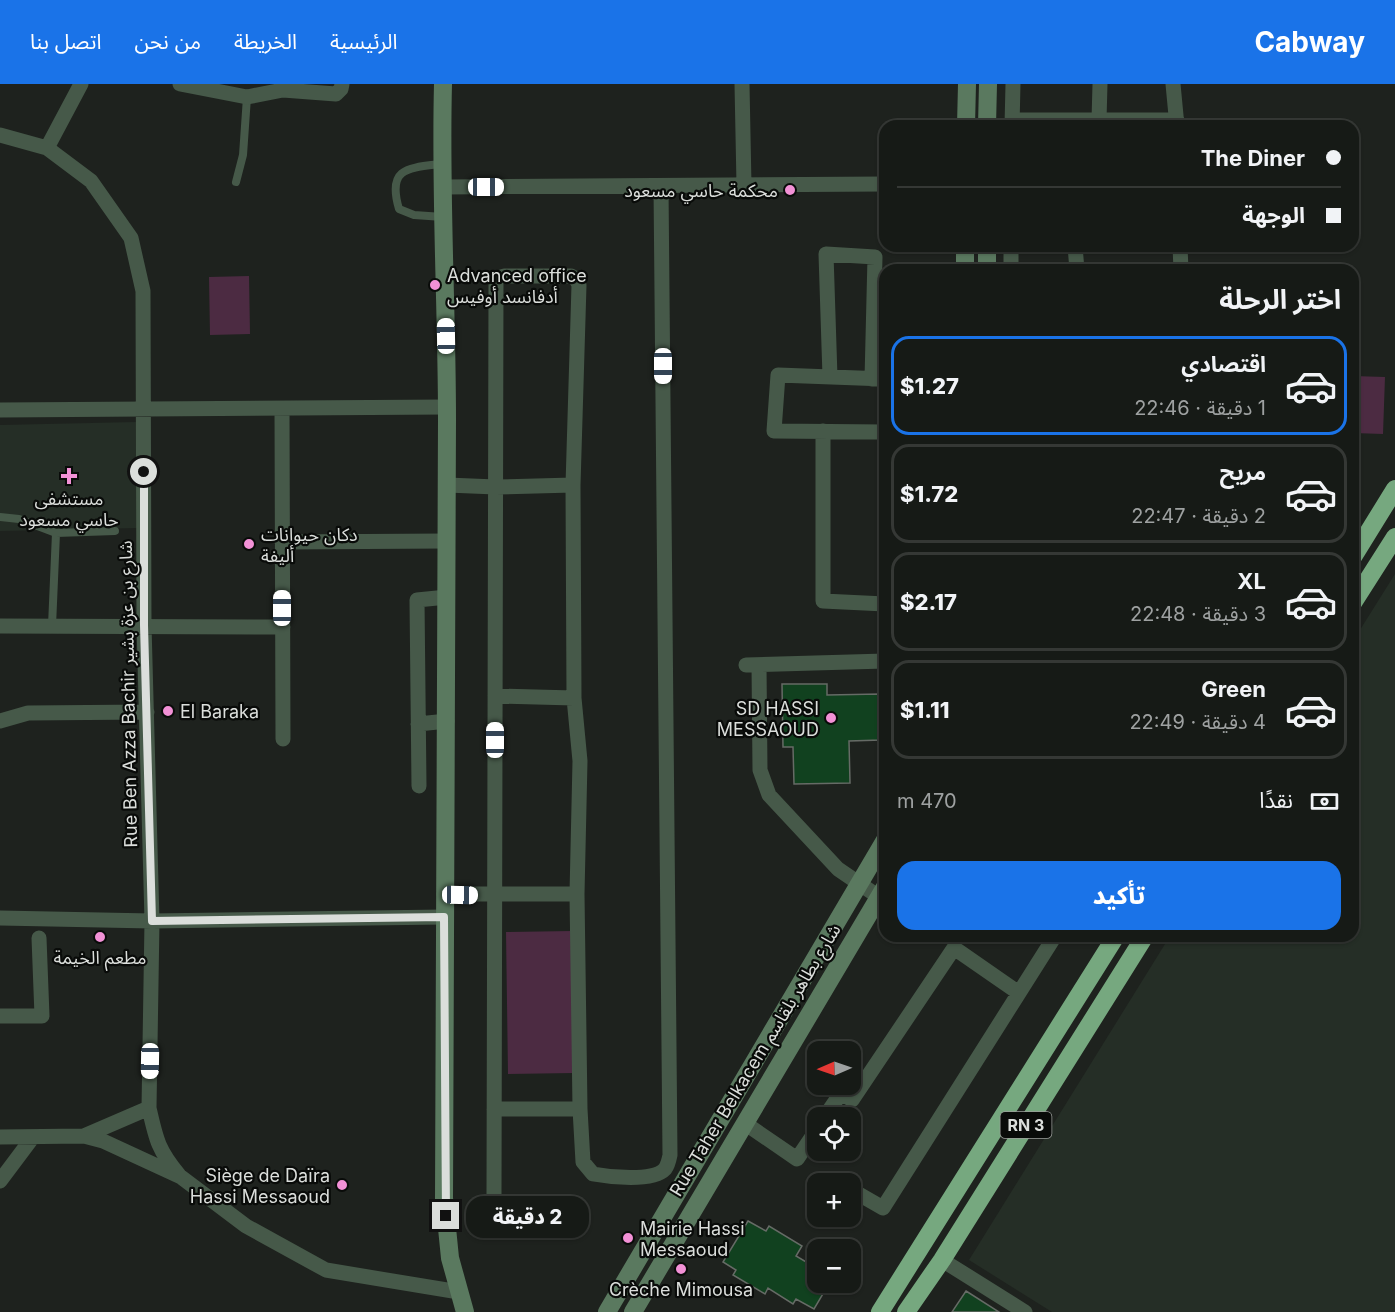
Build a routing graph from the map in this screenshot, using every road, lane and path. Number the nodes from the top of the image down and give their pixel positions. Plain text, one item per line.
1 (81, 84) edge
2 (180, 84) edge
3 (342, 84) edge
4 (443, 84) edge
5 (742, 84) edge
6 (967, 84) edge
7 (988, 84) edge
8 (1013, 84) edge
9 (1100, 84) edge
10 (1173, 84) edge
11 (247, 97) junction
12 (966, 120) edge
13 (987, 120) edge
14 (1012, 120) edge
15 (1099, 120) edge
16 (1177, 120) edge
17 (0, 135) edge
18 (47, 148) junction
19 (441, 164) junction
20 (236, 182) dead end
21 (879, 184) edge
22 (744, 185) junction
23 (661, 186) junction
24 (443, 187) junction
25 (444, 217) junction
26 (830, 377) junction
27 (878, 379) edge
28 (447, 407) junction
29 (143, 409) junction
30 (282, 409) junction
31 (0, 410) edge
32 (823, 431) junction
33 (879, 432) edge
34 (447, 484) junction
35 (573, 484) junction
36 (496, 487) junction
37 (1395, 489) edge
38 (0, 517) edge
39 (115, 531) dead end
40 (56, 533) junction
41 (1395, 537) edge
42 (446, 541) junction
43 (282, 542) junction
44 (1359, 547) edge
45 (1359, 594) edge
46 (447, 597) junction
47 (879, 604) edge
48 (144, 625) junction
49 (0, 626) edge
50 (52, 626) junction
51 (282, 627) junction
52 (879, 661) edge
53 (495, 696) junction
54 (574, 698) junction
55 (147, 712) junction
56 (0, 721) edge
57 (447, 721) junction
58 (418, 724) junction
59 (282, 740) dead end
60 (419, 786) dead end
61 (879, 850) edge
62 (859, 885) junction
63 (879, 891) edge
64 (444, 894) junction
65 (577, 894) junction
66 (494, 895) junction
67 (879, 897) edge
68 (444, 917) junction
69 (0, 918) edge
70 (152, 921) junction
71 (39, 938) dead end
72 (1051, 942) edge
73 (1112, 942) edge
74 (1141, 942) edge
75 (1019, 993) junction
76 (0, 1016) edge
77 (831, 1107) edge
78 (149, 1108) junction
79 (495, 1109) junction
80 (580, 1109) junction
81 (746, 1124) junction
82 (84, 1136) junction
83 (0, 1137) edge
84 (33, 1137) junction
85 (807, 1144) edge
86 (181, 1177) junction
87 (0, 1181) edge
88 (861, 1195) edge
89 (494, 1197) dead end
90 (942, 1260) junction
91 (459, 1292) junction
92 (465, 1312) edge
93 (607, 1312) edge
94 (633, 1312) edge
95 (880, 1312) edge
96 (906, 1312) edge
97 (1025, 1312) edge

1 - 18 street
2 - 11 street
3 - 11 street
4 - 19 street
5 - 22 street
6 - 12 street
7 - 13 street
8 - 14 street
9 - 15 street
10 - 16 street
11 - 20 lane
17 - 18 street, Rue Ben Azza Bachir شارع بن عزة بشير
18 - 29 street, Rue Ben Azza Bachir شارع بن عزة بشير
19 - 24 street
19 - 25 lane
21 - 22 street
22 - 23 street
23 - 24 street
23 - 80 street
24 - 25 street
25 - 28 street
26 - 27 street
26 - 27 street
26 - 32 street
28 - 30 street
28 - 34 street
29 - 30 street
29 - 31 street
29 - 48 street, Rue Ben Azza Bachir شارع بن عزة بشير
30 - 43 street
32 - 33 street
32 - 47 street
34 - 36 street
34 - 42 street
35 - 36 street
35 - 36 street
35 - 54 street
36 - 53 street
37 - 44 highway
38 - 40 lane
39 - 40 lane
40 - 50 lane
41 - 45 highway
42 - 43 street
42 - 46 street
43 - 51 street
46 - 57 street
46 - 58 street
48 - 50 street
48 - 51 street
48 - 55 street, Rue Ben Azza Bachir شارع بن عزة بشير
49 - 50 street
51 - 59 street
52 - 62 street
53 - 54 street
53 - 66 street
54 - 65 street
55 - 56 street
55 - 70 street, Rue Ben Azza Bachir شارع بن عزة بشير
57 - 58 street
57 - 64 street
58 - 60 street
61 - 62 street, Rue Taher Belkacem شارع بطاهر بلقاسم
62 - 63 street
62 - 93 street, Rue Taher Belkacem شارع بطاهر بلقاسم
64 - 66 street
64 - 68 street
65 - 66 street
65 - 80 street
66 - 79 street
67 - 81 street, Rue Taher Belkacem شارع بطاهر بلقاسم
68 - 70 street
68 - 91 street
69 - 70 street
70 - 78 street, Rue Ben Azza Bachir شارع بن عزة بشير
71 - 76 street
72 - 75 street
73 - 95 highway, RN 3
74 - 90 highway, RN 3
75 - 77 street
75 - 88 street
78 - 82 street
78 - 86 street, Rue Ben Azza Bachir شارع بن عزة بشير
79 - 80 street
79 - 89 street
81 - 85 street
81 - 94 street, Rue Taher Belkacem شارع بطاهر بلقاسم
82 - 84 street
82 - 86 street
83 - 84 street
84 - 87 street
86 - 91 street
90 - 96 highway, RN 3
90 - 97 street
91 - 92 street

